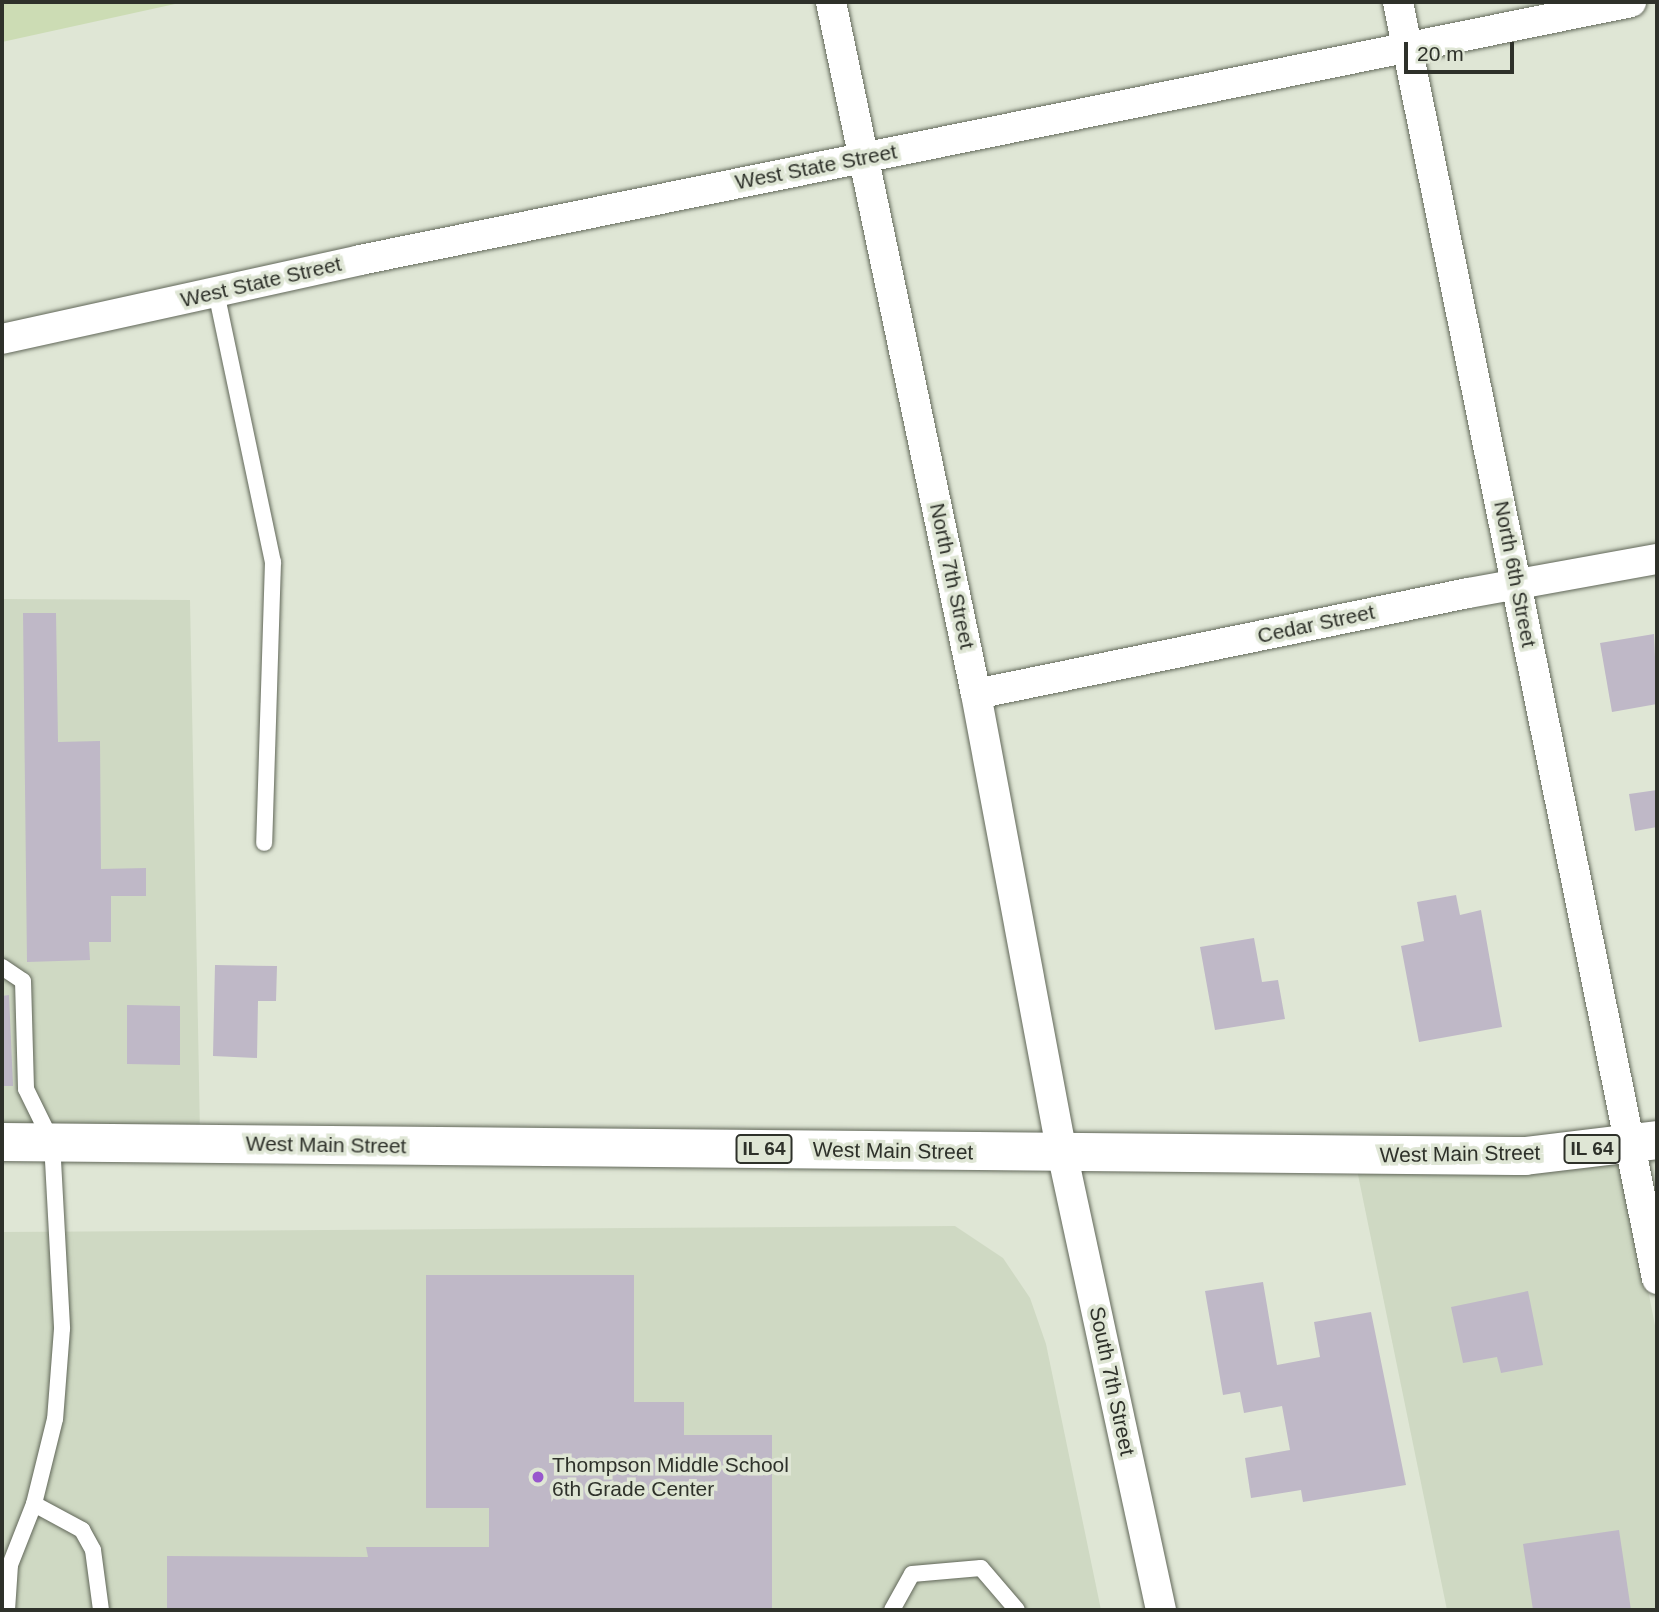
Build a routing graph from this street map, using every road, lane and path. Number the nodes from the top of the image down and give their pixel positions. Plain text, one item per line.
1 (831, 2) edge
2 (1398, 2) edge
3 (1631, 2) edge
4 (1406, 46) junction
5 (864, 157) junction
6 (216, 292) junction
7 (2, 339) edge
8 (1657, 559) edge
9 (1517, 587) junction
10 (976, 694) junction
11 (264, 843) dead end
12 (2, 967) edge
13 (2, 1142) edge
14 (52, 1142) junction
15 (1644, 1143) edge
16 (1062, 1152) junction
17 (1657, 1279) edge
18 (34, 1504) junction
19 (7, 1610) edge
20 (101, 1610) edge
21 (891, 1610) edge
22 (1017, 1610) edge
23 (1161, 1610) edge

1 - 5 street, North 7th Street
2 - 4 street, North 6th Street
3 - 4 street, West State Street
4 - 5 street, West State Street
4 - 9 street, North 6th Street
5 - 6 street, West State Street
5 - 10 street, North 7th Street
6 - 7 street, West State Street
6 - 11 lane
8 - 9 street, Cedar Street
9 - 10 street, Cedar Street
9 - 15 street, North 6th Street
10 - 16 street, North 7th Street
12 - 14 lane
13 - 14 main road, West Main Street / IL 64
14 - 16 main road, West Main Street / IL 64
14 - 18 lane
15 - 16 main road, West Main Street / IL 64
15 - 17 street, North 6th Street
16 - 23 street, South 7th Street
18 - 19 lane
18 - 20 lane
21 - 22 lane

